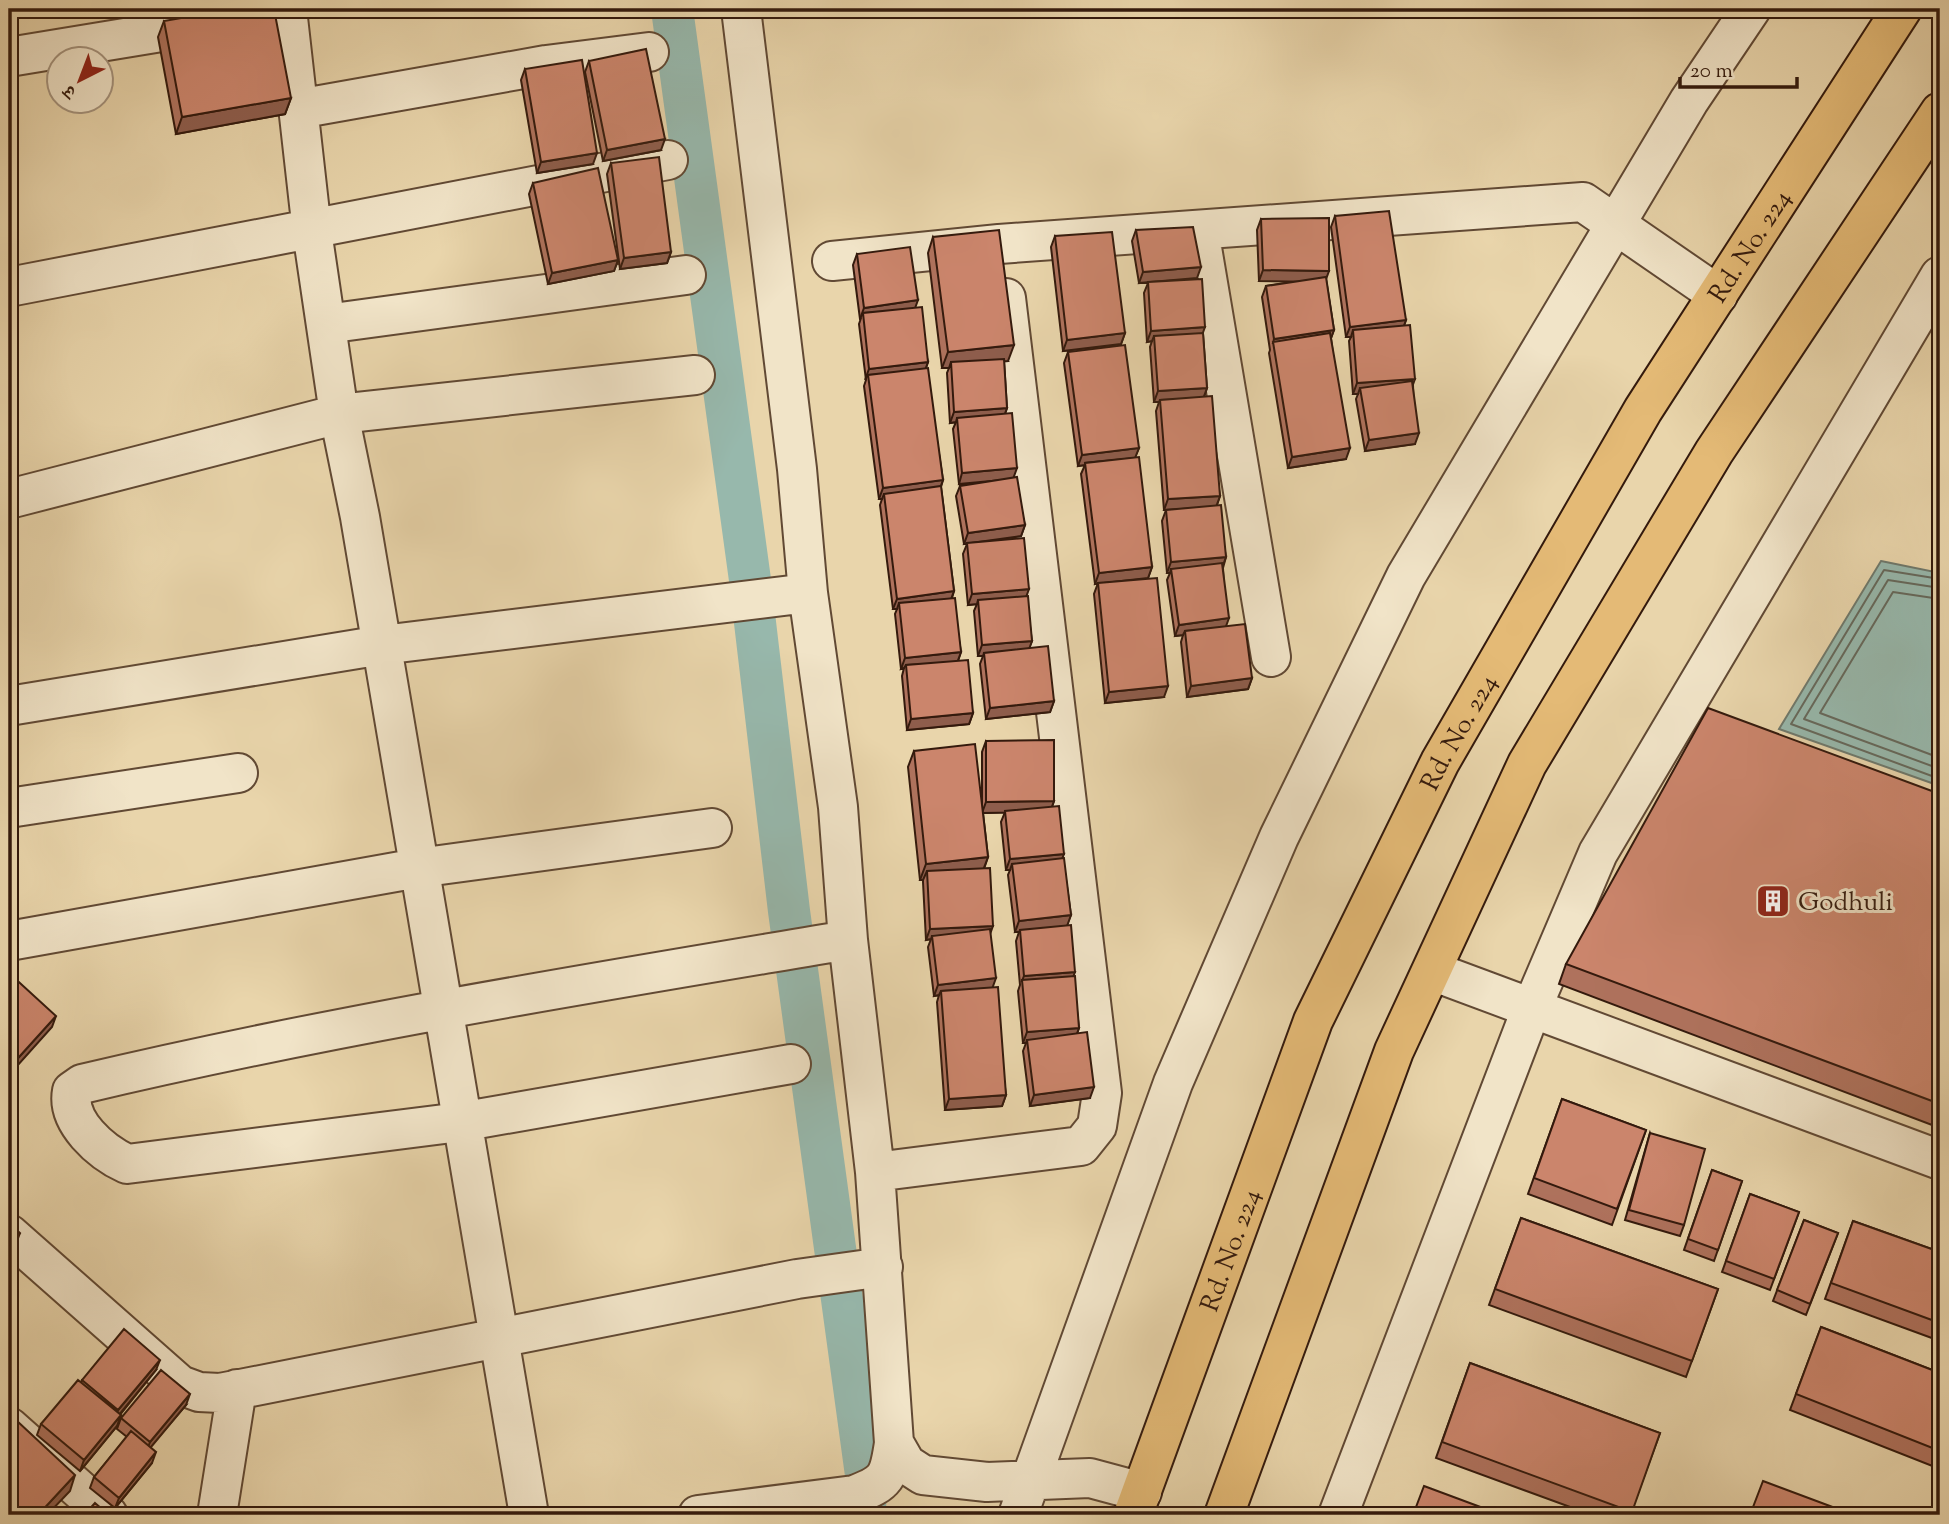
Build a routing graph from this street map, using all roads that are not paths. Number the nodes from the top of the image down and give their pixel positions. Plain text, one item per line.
1 (741, 9) edge
2 (1751, 9) edge
3 (1902, 9) edge
4 (293, 10) edge
5 (649, 52) edge
6 (9, 57) edge
7 (298, 109) junction
8 (1940, 112) edge
9 (668, 160) dead end
10 (1617, 223) junction
11 (1199, 230) junction
12 (312, 231) junction
13 (999, 244) junction
14 (832, 261) dead end
15 (686, 275) dead end
16 (1940, 276) edge
17 (9, 287) edge
18 (1718, 295) junction
19 (326, 324) junction
20 (695, 375) dead end
21 (339, 414) junction
22 (9, 499) edge
23 (808, 593) junction
24 (382, 645) junction
25 (1271, 657) dead end
26 (9, 706) edge
27 (238, 773) dead end
28 (9, 808) edge
29 (712, 828) dead end
30 (418, 868) junction
31 (848, 940) junction
32 (9, 941) edge
33 (1432, 971) junction
34 (442, 1009) junction
35 (1531, 1010) junction
36 (790, 1064) dead end
37 (460, 1122) junction
38 (1940, 1160) edge
39 (875, 1172) junction
40 (9, 1234) edge
41 (852, 1271) junction
42 (497, 1336) junction
43 (237, 1390) junction
44 (9, 1427) edge
45 (894, 1443) junction
46 (1031, 1480) junction
47 (1138, 1504) edge
48 (108, 1515) edge
49 (218, 1515) edge
50 (529, 1515) edge
51 (698, 1515) edge
52 (1018, 1515) edge
53 (1223, 1515) edge
54 (1338, 1515) edge

1 - 23 street
2 - 10 street
3 - 18 main road, Rd. No. 224
4 - 6 street
4 - 7 street
5 - 7 street
7 - 12 street
8 - 33 main road
9 - 12 street
10 - 11 street
10 - 18 street
10 - 46 street
11 - 13 street
11 - 25 street
12 - 17 street
12 - 19 street
13 - 14 street
13 - 39 street
15 - 19 street
16 - 35 street
18 - 47 main road, Rd. No. 224
19 - 21 street
20 - 21 street
21 - 22 street
21 - 24 street
23 - 24 street
23 - 31 street
24 - 26 street
24 - 30 street
27 - 28 street
29 - 30 street
30 - 32 street
30 - 34 street
31 - 34 street
31 - 39 street
33 - 35 street
33 - 53 main road
34 - 37 street
34 - 37 street
35 - 38 street
35 - 54 street
36 - 37 street
37 - 42 street
39 - 41 street
40 - 43 street
41 - 42 street
41 - 45 street
42 - 43 street
42 - 50 street
43 - 49 street
44 - 48 street
45 - 46 street
45 - 51 street
46 - 47 street
46 - 52 street

